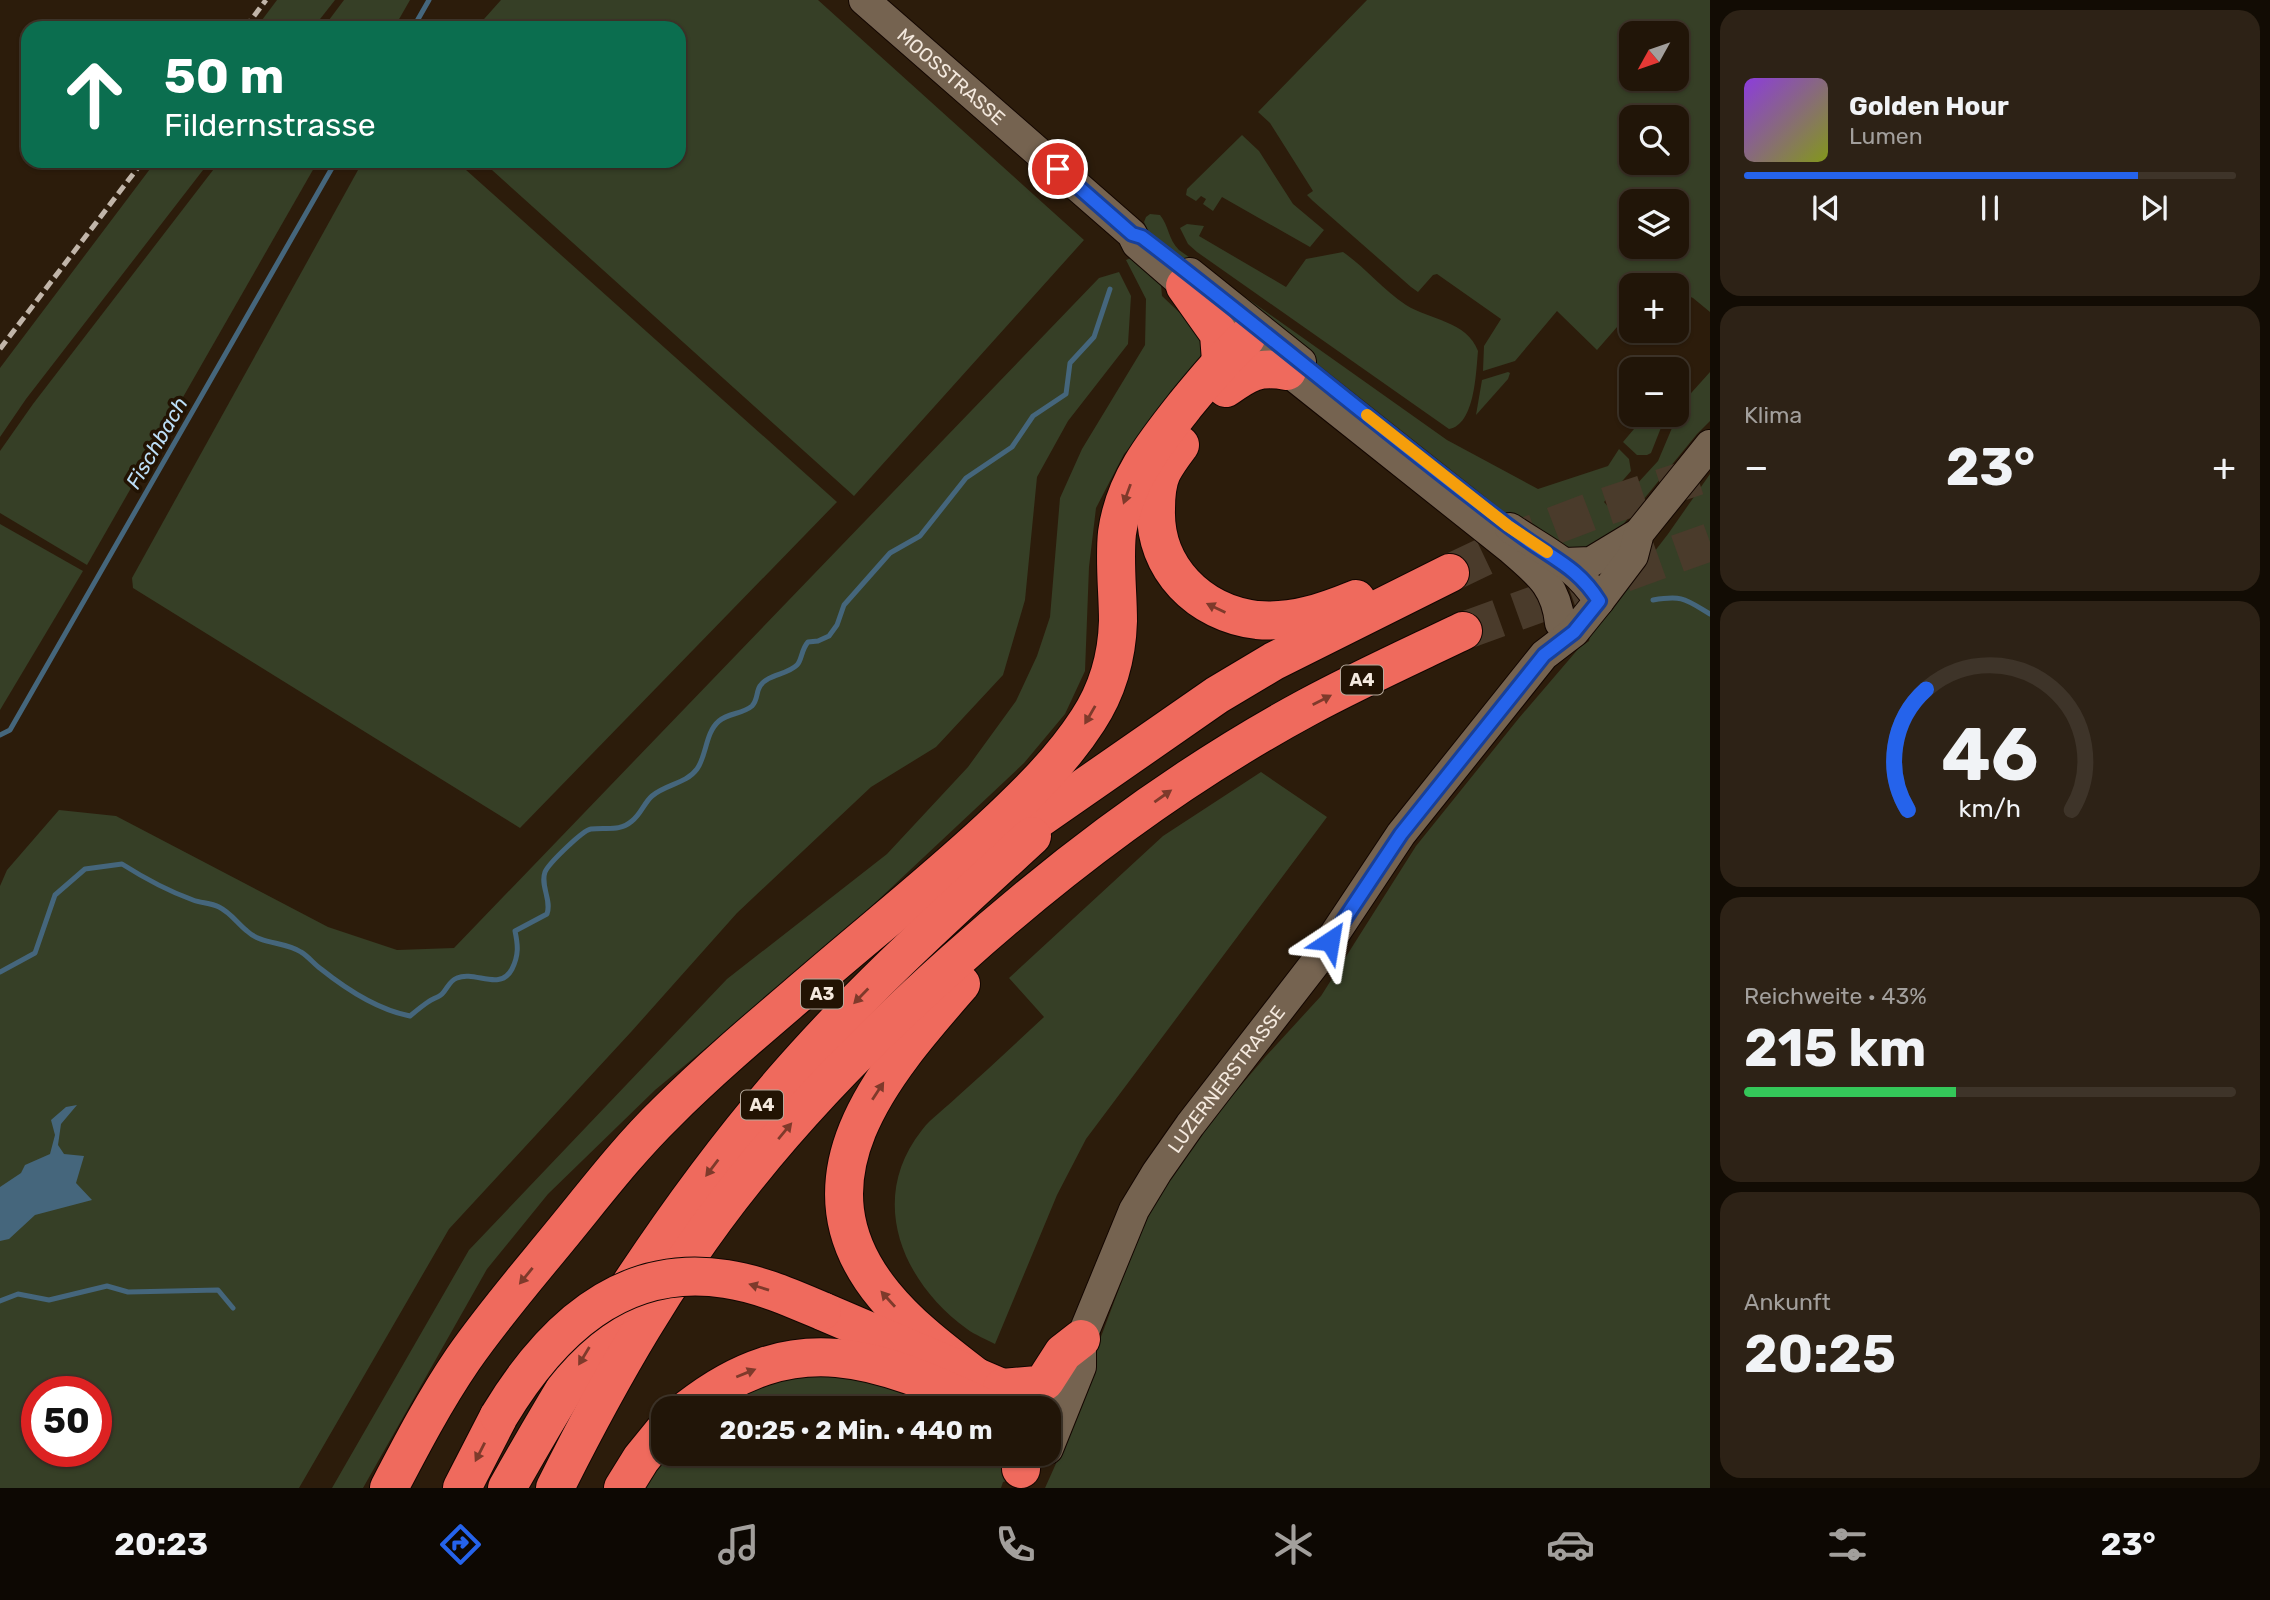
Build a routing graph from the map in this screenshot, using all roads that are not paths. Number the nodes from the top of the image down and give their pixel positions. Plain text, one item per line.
1 (864, 0) edge
2 (1132, 234) junction
3 (1185, 286) joint
4 (1241, 352) junction
5 (1287, 370) junction
6 (1710, 445) edge
7 (1639, 533) junction
8 (1511, 549) junction
9 (1566, 563) junction
10 (1590, 595) junction
11 (1560, 623) junction
12 (1463, 631) tunnel mouth
13 (1544, 655) junction
14 (1090, 783) junction
15 (1107, 835) junction
16 (570, 1224) junction
17 (1081, 1339) junction
18 (988, 1391) edge
19 (705, 1396) edge
20 (1055, 1396) edge
21 (651, 1447) edge
22 (389, 1488) edge
23 (462, 1488) edge
24 (507, 1488) edge
25 (555, 1488) edge
26 (623, 1488) edge

1 - 2 main road, MOOSSTRASSE
2 - 3 main road, MOOSSTRASSE
2 - 4 main road, MOOSSTRASSE
3 - 4 highway
4 - 5 main road, MOOSSTRASSE
4 - 5 highway
4 - 9 main road, MOOSSTRASSE
14 -> 4 highway, A4
4 -> 16 highway
5 - 8 main road, MOOSSTRASSE
6 - 7 main road
7 - 9 main road
7 - 10 main road
8 - 10 main road, MOOSSTRASSE
8 - 11 main road, MOOSSTRASSE
9 - 10 main road, MOOSSTRASSE
10 - 11 main road
10 - 13 main road
11 - 13 main road
15 -> 12 highway, A4
13 - 17 main road, LUZERNERSTRASSE
14 - 16 highway, A3
14 -> 24 highway, A4
18 -> 15 highway
25 -> 15 highway, A4
16 -> 22 highway, A3
17 - 18 highway
17 - 20 main road, LUZERNERSTRASSE
19 -> 18 highway
18 -> 23 highway, bridge
21 - 26 highway

